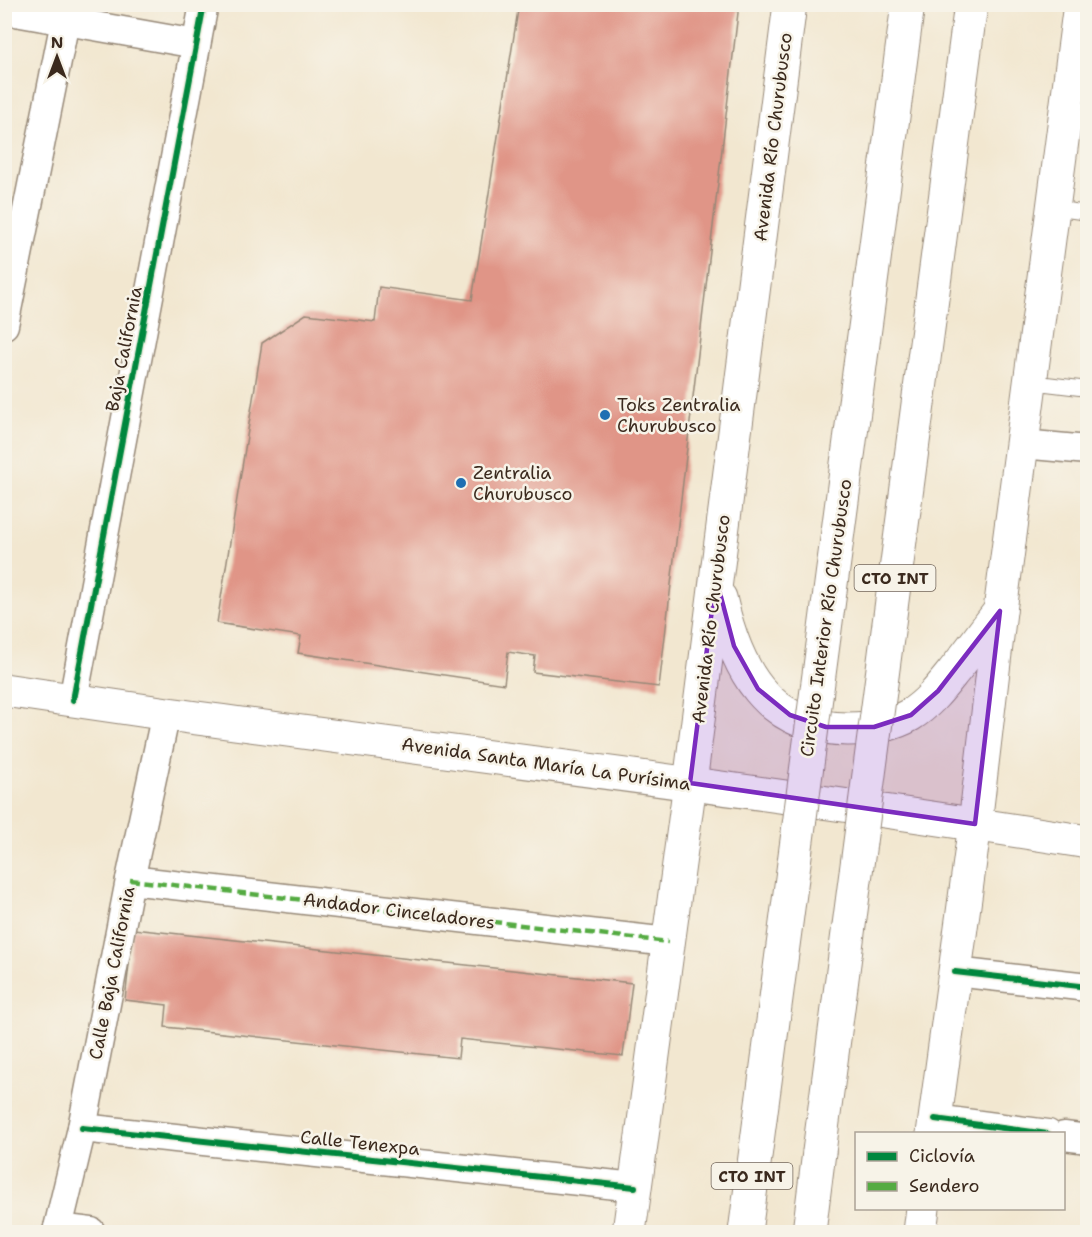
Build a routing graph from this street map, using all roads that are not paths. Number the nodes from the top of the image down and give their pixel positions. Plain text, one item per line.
1 (204, 4) edge
2 (790, 4) edge
3 (815, 4) edge
4 (908, 4) edge
5 (971, 4) edge
6 (1080, 4) edge
7 (4, 10) edge
8 (65, 21) junction
9 (196, 44) junction
10 (780, 84) junction
11 (1052, 208) junction
12 (1088, 213) edge
13 (4, 325) edge
14 (1030, 382) junction
15 (1088, 389) edge
16 (1022, 444) junction
17 (1088, 450) edge
18 (716, 578) junction
19 (1000, 611) junction
20 (4, 690) edge
21 (73, 700) junction
22 (166, 713) junction
23 (690, 783) junction
24 (975, 824) junction
25 (1088, 842) edge
26 (130, 880) junction
27 (668, 942) junction
28 (955, 972) junction
29 (1088, 987) edge
30 (934, 1126) edge
31 (82, 1128) junction
32 (1020, 1132) edge
33 (1065, 1136) edge
34 (1088, 1139) edge
35 (635, 1187) junction
36 (923, 1210) edge
37 (57, 1230) edge
38 (92, 1233) edge
39 (629, 1233) edge
40 (745, 1233) edge
41 (809, 1233) edge
42 (920, 1233) edge

1 - 9 street, Baja California
2 - 10 main road, Avenida Río Churubusco
3 - 10 main road
4 - 40 main road, Circuito Interior Río Churubusco / CTO INT, bridge
5 - 41 main road, CTO INT, bridge
6 - 11 main road
7 - 8 street
8 - 9 street
8 - 13 street
9 - 21 street, Baja California
10 - 18 main road, Avenida Río Churubusco
11 - 12 lane
11 - 14 main road
14 - 15 lane
14 - 16 main road
16 - 17 street
16 - 19 main road
18 - 19 main road
18 - 23 main road, Avenida Río Churubusco
19 - 24 main road
20 - 21 main road, Avenida Santa María La Purísima
21 - 22 main road, Avenida Santa María La Purísima
22 - 23 main road, Avenida Santa María La Purísima
22 - 26 street, Calle Baja California
23 - 24 main road, Avenida Santa María La Purísima
23 - 27 main road, Avenida Río Churubusco
24 - 25 main road, Avenida Santa María La Purísima
24 - 28 main road
26 - 27 street, Andador Cinceladores
26 - 31 street, Calle Baja California
27 - 35 main road, Avenida Río Churubusco
28 - 29 street
28 - 30 main road
30 - 32 street
31 - 35 street, Calle Tenexpa
31 - 37 street, Calle Baja California
33 - 34 street
35 - 39 main road, Avenida Río Churubusco
36 - 42 main road
37 - 38 street

